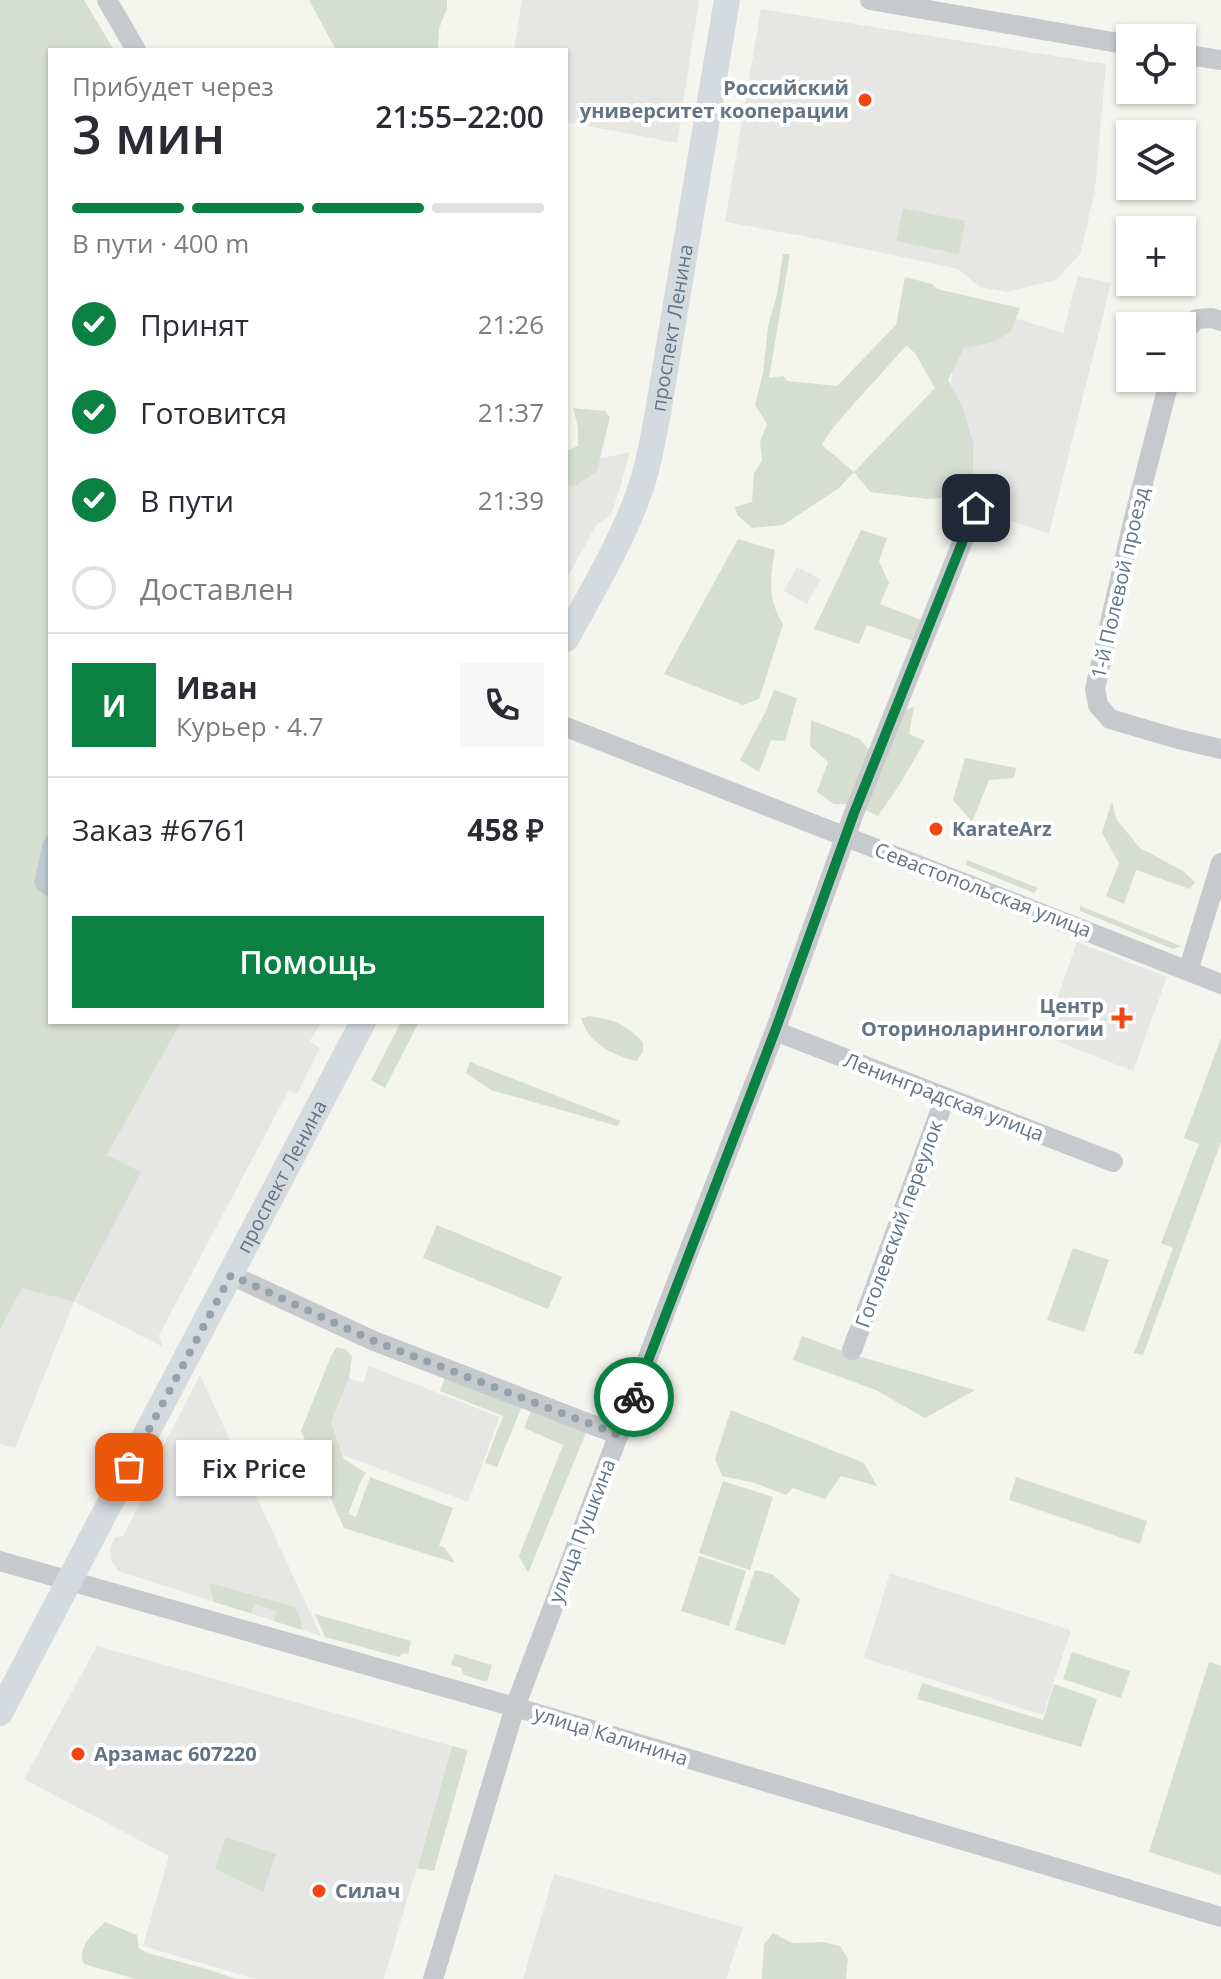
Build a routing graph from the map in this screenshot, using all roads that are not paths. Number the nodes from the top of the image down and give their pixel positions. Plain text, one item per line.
1 (107, 0) edge
2 (727, 0) edge
3 (870, 0) edge
4 (1116, 43) edge
5 (135, 48) edge
6 (1196, 56) edge
7 (1221, 60) edge
8 (1196, 320) edge
9 (1221, 321) edge
10 (1166, 392) edge
11 (976, 508) dead end
12 (568, 635) edge
13 (568, 728) edge
14 (1221, 749) edge
15 (845, 837) junction
16 (1221, 863) edge
17 (1188, 971) junction
18 (1221, 984) edge
19 (362, 1024) edge
20 (775, 1031) junction
21 (945, 1098) junction
22 (1113, 1162) dead end
23 (231, 1275) junction
24 (852, 1350) dead end
25 (619, 1435) junction
26 (0, 1561) edge
27 (68, 1579) junction
28 (515, 1707) junction
29 (0, 1713) edge
30 (1221, 1917) edge
31 (433, 1979) edge

1 - 5 street
2 - 12 main road, проспект Ленина
3 - 4 street
6 - 7 street
8 - 9 street
10 - 14 street, 1-й Полевой проезд
11 - 15 street, улица Пушкина
13 - 15 street, Севастопольская улица
15 - 17 street, Севастопольская улица
15 - 20 street, улица Пушкина
16 - 17 street
17 - 18 street, Севастопольская улица
19 - 23 main road, проспект Ленина
20 - 21 street, Ленинградская улица
20 - 25 street, улица Пушкина
21 - 22 street, Ленинградская улица
21 - 24 street, Гоголевский переулок
23 - 25 street
23 - 27 main road, проспект Ленина
25 - 28 street, улица Пушкина
26 - 27 street, улица Калинина
27 - 28 street, улица Калинина
27 - 29 main road, проспект Ленина
28 - 30 street, улица Калинина
28 - 31 street, улица Пушкина

